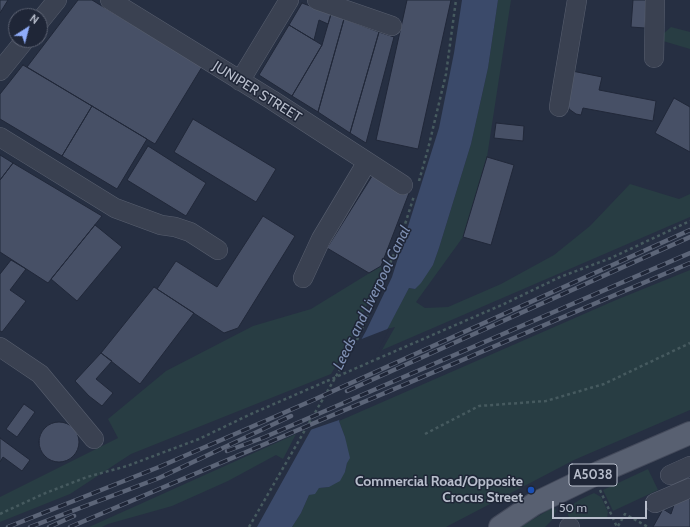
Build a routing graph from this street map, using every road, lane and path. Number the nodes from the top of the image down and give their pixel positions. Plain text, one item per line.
1 (57, 0) edge
2 (110, 0) edge
3 (289, 0) edge
4 (317, 0) edge
5 (456, 0) edge
6 (576, 0) edge
7 (655, 0) edge
8 (48, 11) edge
9 (392, 26) dead end
10 (19, 48) edge
11 (654, 58) dead end
12 (0, 71) edge
13 (240, 81) junction
14 (559, 107) dead end
15 (0, 137) edge
16 (367, 162) junction
17 (412, 188) junction
18 (690, 221) edge
19 (218, 250) dead end
20 (304, 278) dead end
21 (690, 343) edge
22 (0, 347) edge
23 (690, 432) edge
24 (425, 434) dead end
25 (94, 439) dead end
26 (690, 466) edge
27 (670, 476) dead end
28 (599, 487) dead end
29 (690, 488) edge
30 (654, 503) dead end
31 (0, 514) edge
32 (249, 527) edge
33 (500, 527) edge
34 (617, 527) edge
35 (648, 527) edge

1 - 8 street
2 - 13 street, JUNIPER STREET
3 - 13 street
4 - 9 street
5 - 17 path
6 - 14 street
7 - 11 street
10 - 12 street
13 - 16 street, JUNIPER STREET
15 - 19 street
16 - 17 street, JUNIPER STREET
16 - 20 street
17 - 32 path
18 - 31 path, bridge
21 - 24 path
22 - 25 street
23 - 33 main road, A5038
26 - 27 street
28 - 34 path
29 - 30 street
34 - 35 path

